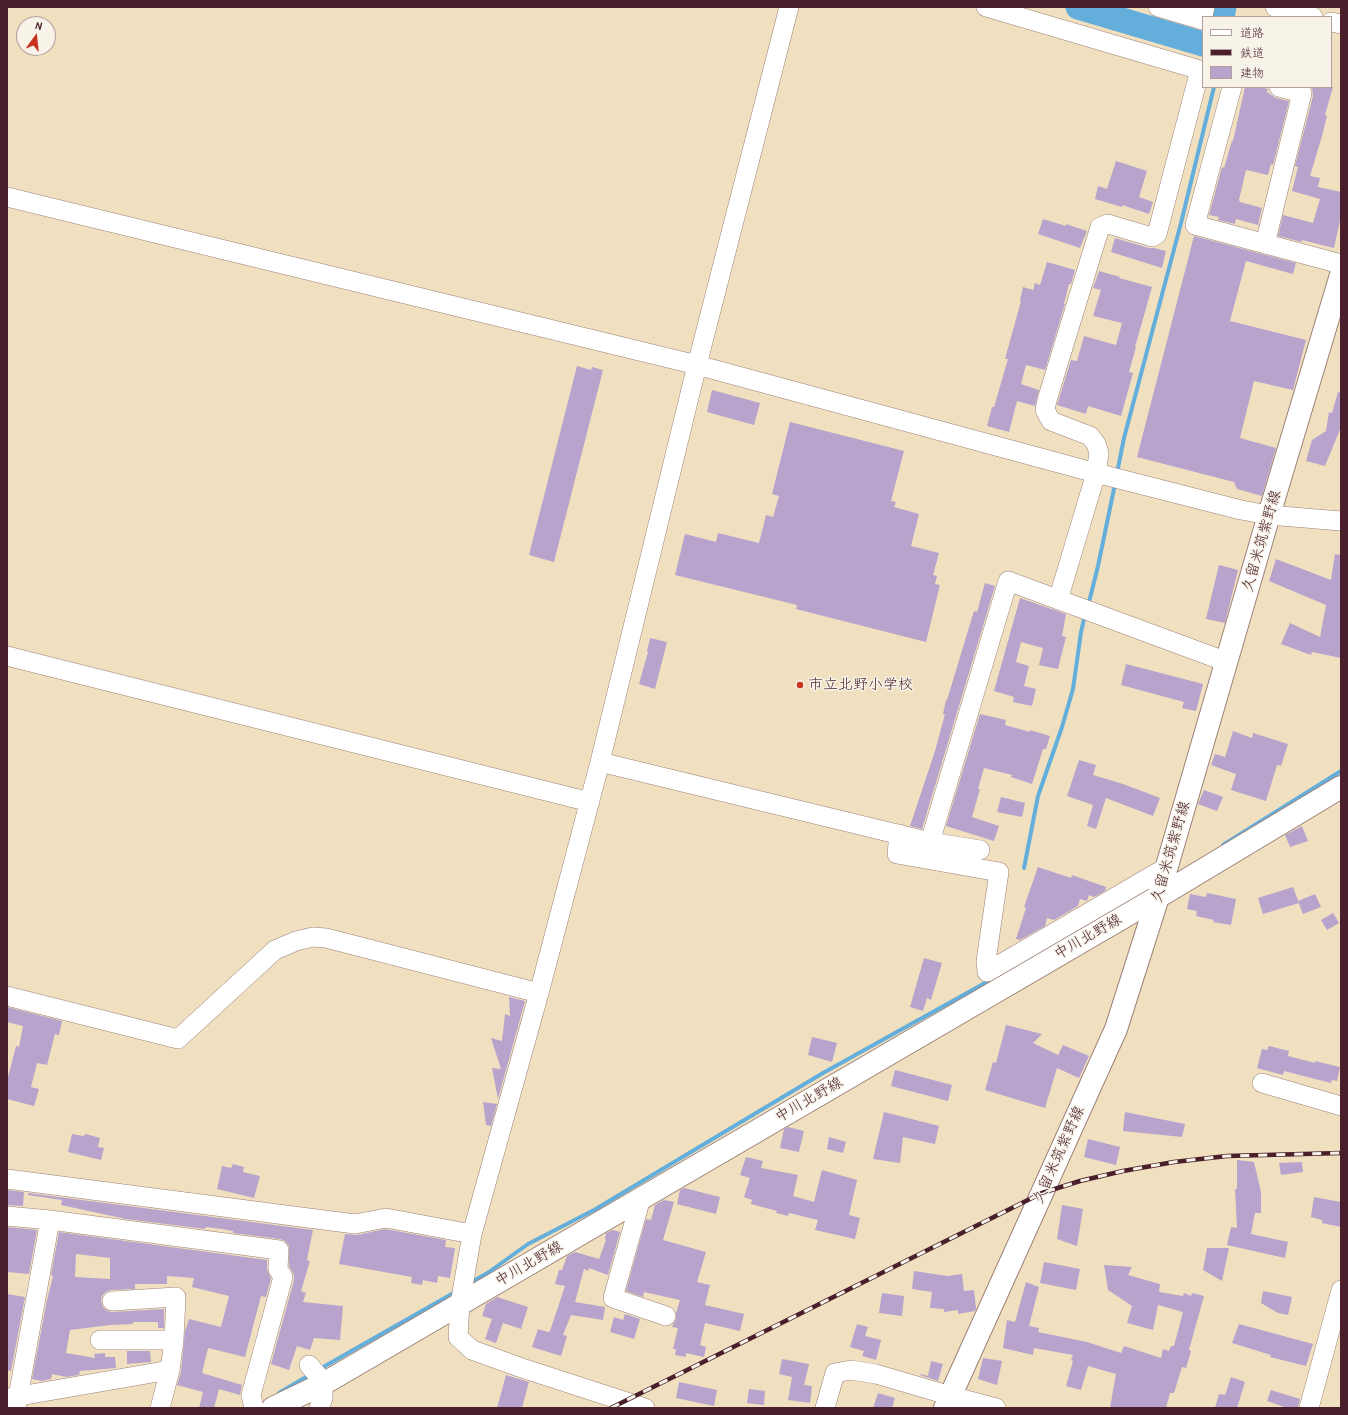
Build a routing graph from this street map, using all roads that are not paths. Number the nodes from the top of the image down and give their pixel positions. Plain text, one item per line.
1 (789, 7) edge
2 (986, 7) edge
3 (1158, 7) edge
4 (1275, 7) edge
5 (1309, 16) edge
6 (1202, 20) edge
7 (1232, 88) edge
8 (1283, 88) edge
9 (7, 197) edge
10 (1265, 244) junction
11 (1341, 264) edge
12 (1341, 275) edge
13 (697, 365) junction
14 (1096, 473) junction
15 (1269, 515) junction
16 (1341, 521) edge
17 (1058, 600) junction
18 (7, 656) edge
19 (1227, 662) junction
20 (600, 762) junction
21 (1341, 787) edge
22 (590, 802) junction
23 (900, 834) junction
24 (930, 842) junction
25 (980, 850) dead end
26 (1166, 871) junction
27 (1158, 897) junction
28 (539, 993) junction
29 (7, 996) edge
30 (1262, 1083) dead end
31 (1341, 1106) edge
32 (7, 1179) edge
33 (641, 1198) junction
34 (7, 1216) edge
35 (50, 1220) junction
36 (472, 1234) junction
37 (1341, 1290) edge
38 (462, 1291) junction
39 (112, 1301) dead end
40 (666, 1316) dead end
41 (100, 1340) dead end
42 (174, 1340) junction
43 (170, 1370) junction
44 (317, 1375) junction
45 (14, 1401) edge
46 (948, 1402) edge
47 (160, 1408) edge
48 (254, 1408) edge
49 (273, 1408) edge
50 (319, 1408) edge
51 (641, 1408) edge
52 (825, 1408) edge
53 (996, 1408) edge
54 (1309, 1408) edge

1 - 13 street
2 - 14 street
3 - 6 street
4 - 5 street
7 - 10 street
8 - 10 street
9 - 13 street
10 - 11 street
12 - 15 main road, 久留米筑紫野線
13 - 14 street
13 - 20 street
14 - 15 street
14 - 17 street
15 - 16 street
15 - 19 main road, 久留米筑紫野線
17 - 19 street
17 - 24 street
18 - 22 street
19 - 26 main road, 久留米筑紫野線
20 - 22 street
20 - 23 street
21 - 27 main road, 中川北野線
22 - 28 street
23 - 24 street
23 - 26 street
24 - 25 street
26 - 27 main road, 久留米筑紫野線
27 - 33 main road, 中川北野線
27 - 46 main road, 久留米筑紫野線
28 - 29 street
28 - 36 street
30 - 31 street
32 - 36 street
33 - 38 main road, 中川北野線
33 - 40 street
34 - 35 street
35 - 45 street
35 - 48 street
36 - 38 street
37 - 54 street
38 - 44 main road, 中川北野線
38 - 51 street
39 - 42 street
41 - 42 street
42 - 43 street
43 - 45 street
43 - 47 street
44 - 49 main road, 中川北野線
44 - 50 street
46 - 52 street
46 - 53 street

